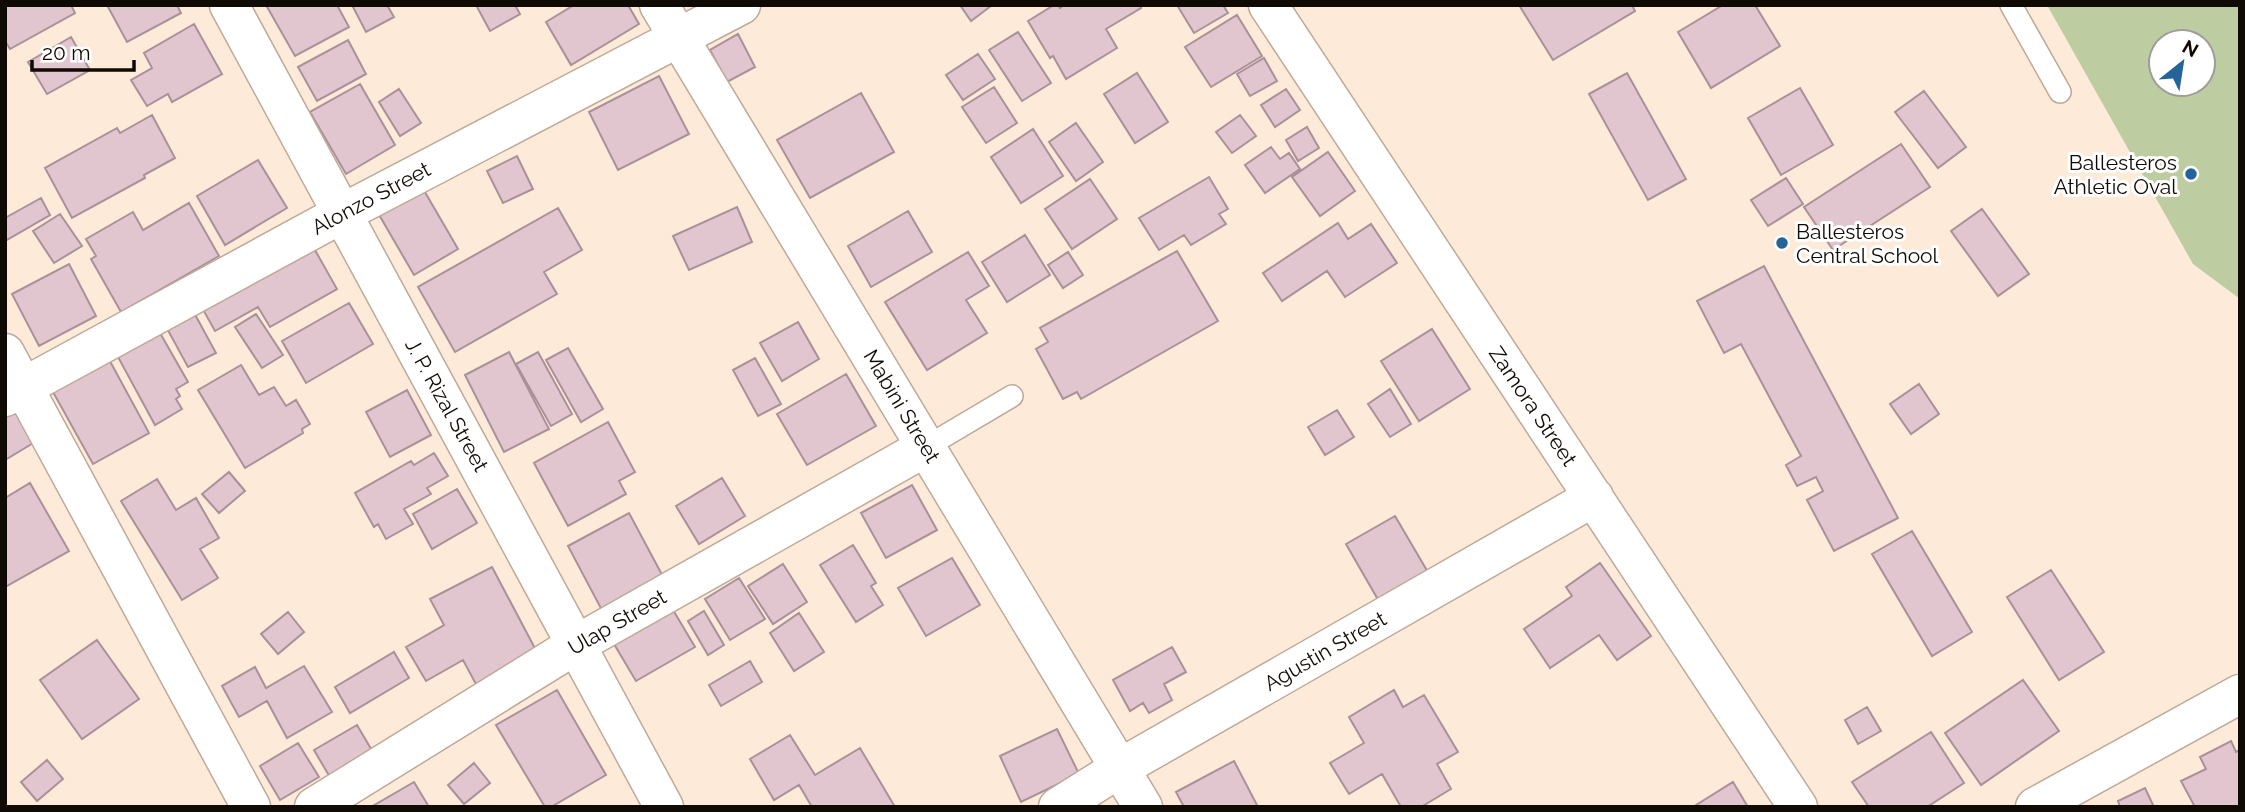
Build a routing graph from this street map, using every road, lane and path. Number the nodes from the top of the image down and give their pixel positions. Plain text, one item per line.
1 (229, 5) edge
2 (741, 5) edge
3 (1268, 5) edge
4 (2011, 5) edge
5 (668, 21) edge
6 (2060, 92) dead end
7 (342, 213) junction
8 (11, 379) edge
9 (1012, 396) dead end
10 (926, 447) junction
11 (1594, 497) junction
12 (577, 644) junction
13 (2240, 694) edge
14 (1120, 768) junction
15 (251, 807) edge
16 (314, 807) edge
17 (664, 807) edge
18 (1058, 807) edge
19 (1143, 807) edge
20 (1798, 807) edge
21 (2035, 807) edge

1 - 7 street, J. P. Rizal Street
2 - 5 street, Alonzo Street
3 - 11 street, Zamora Street
4 - 6 lane
5 - 7 street, Alonzo Street
5 - 10 street, Mabini Street
7 - 8 street, Alonzo Street
7 - 12 street, J. P. Rizal Street
8 - 15 street
9 - 10 lane
10 - 12 street, Ulap Street
10 - 14 street, Mabini Street
11 - 14 street, Agustin Street
11 - 20 street, Zamora Street
12 - 16 street, Ulap Street
12 - 17 street, J. P. Rizal Street
13 - 21 street
14 - 18 street, Agustin Street
14 - 19 street, Mabini Street

